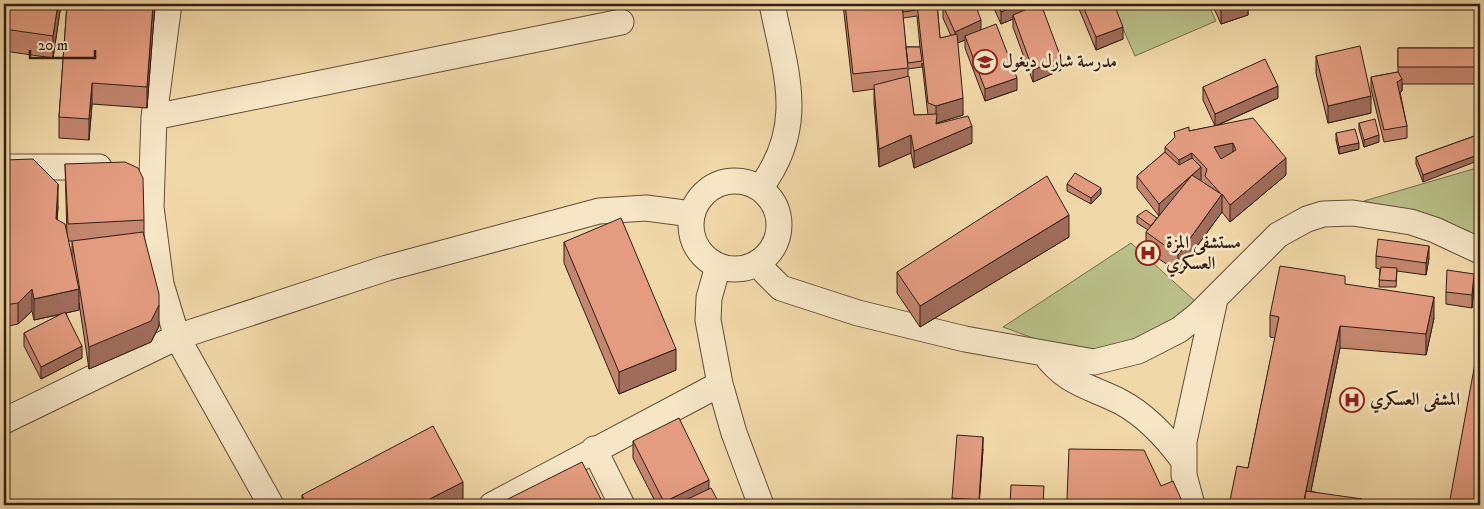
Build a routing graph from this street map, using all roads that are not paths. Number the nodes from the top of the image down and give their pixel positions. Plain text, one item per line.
1 (169, 4) edge
2 (772, 4) edge
3 (621, 22) dead end
4 (154, 117) junction
5 (4, 167) edge
6 (154, 169) junction
7 (760, 188) junction
8 (692, 214) junction
9 (1480, 251) edge
10 (759, 262) junction
11 (718, 266) junction
12 (1215, 299) junction
13 (177, 337) junction
14 (1044, 353) junction
15 (720, 384) junction
16 (4, 421) edge
17 (594, 450) junction
18 (1183, 460) junction
19 (271, 505) edge
20 (492, 505) edge
21 (622, 505) edge
22 (761, 505) edge
23 (1192, 505) edge

1 - 4 street
2 - 7 street
3 - 4 street
4 - 6 street
5 - 6 street
6 - 13 street
7 - 8 street
7 - 10 street
8 - 11 street
8 - 13 street
9 - 12 street
10 - 11 street
10 - 14 street
11 - 15 street
12 - 14 street
12 - 18 street
13 - 16 street
13 - 19 street
14 - 18 street
15 - 17 street
15 - 22 street
17 - 20 street
17 - 21 street
18 - 23 street

